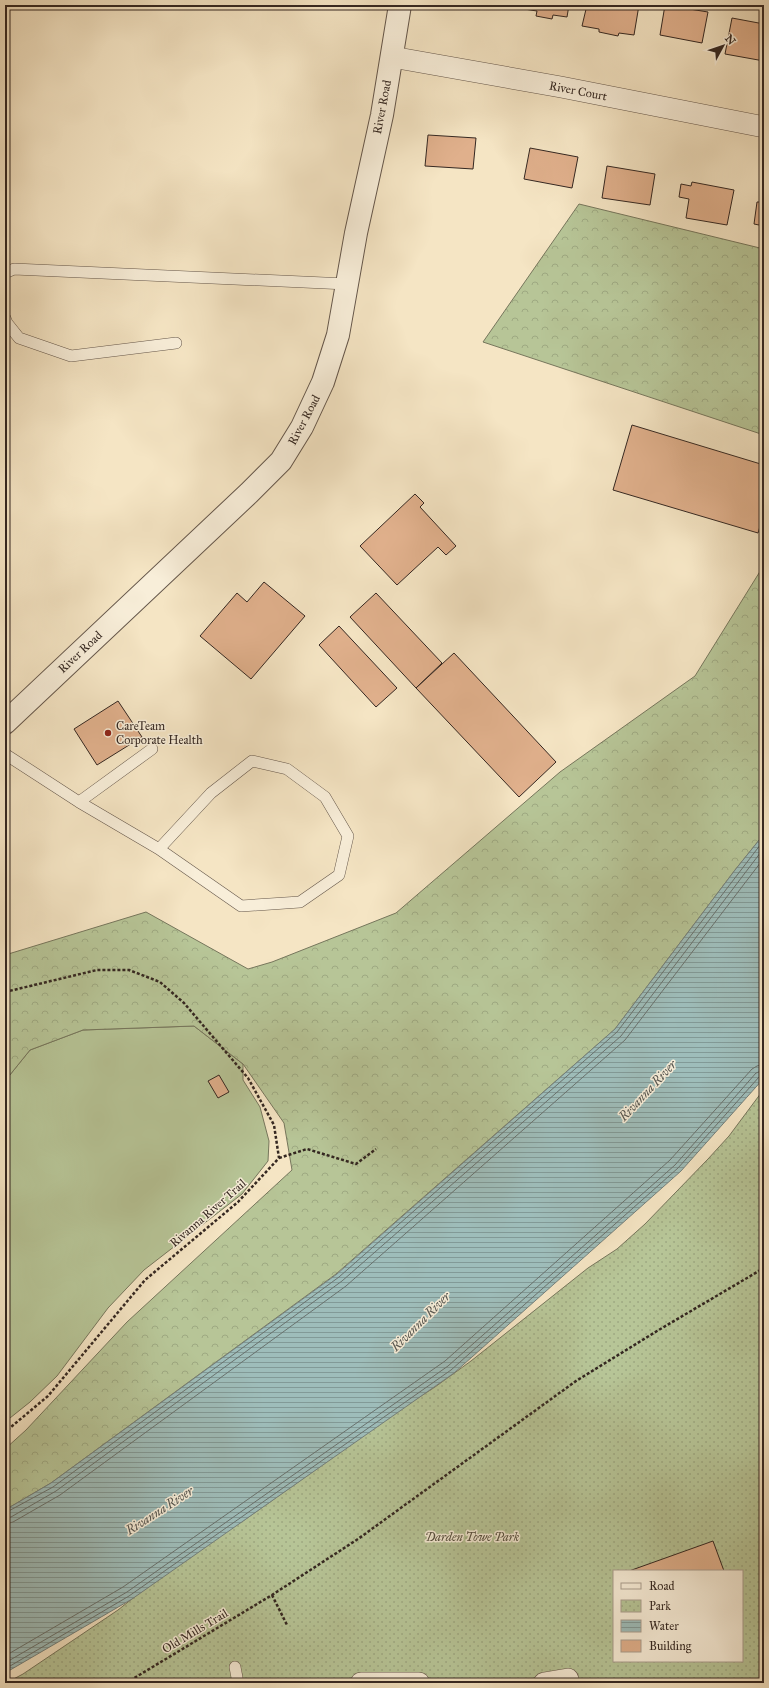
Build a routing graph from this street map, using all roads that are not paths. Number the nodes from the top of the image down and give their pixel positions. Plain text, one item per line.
1 (400, 5) edge
2 (392, 57) junction
3 (764, 127) edge
4 (8, 269) edge
5 (347, 284) junction
6 (5, 318) edge
7 (176, 343) dead end
8 (5, 723) edge
9 (152, 749) dead end
10 (5, 754) edge
11 (79, 802) junction
12 (159, 849) junction
13 (236, 1667) dead end
14 (571, 1681) edge
15 (238, 1683) edge
16 (361, 1683) edge
17 (419, 1683) edge
18 (544, 1683) edge

1 - 2 street, River Road
2 - 3 street, River Court
2 - 5 street, River Road
4 - 5 lane
5 - 8 street, River Road
6 - 7 lane
9 - 11 lane
10 - 11 lane
11 - 12 lane
12 - 12 lane
13 - 15 lane
14 - 18 street
16 - 17 street

